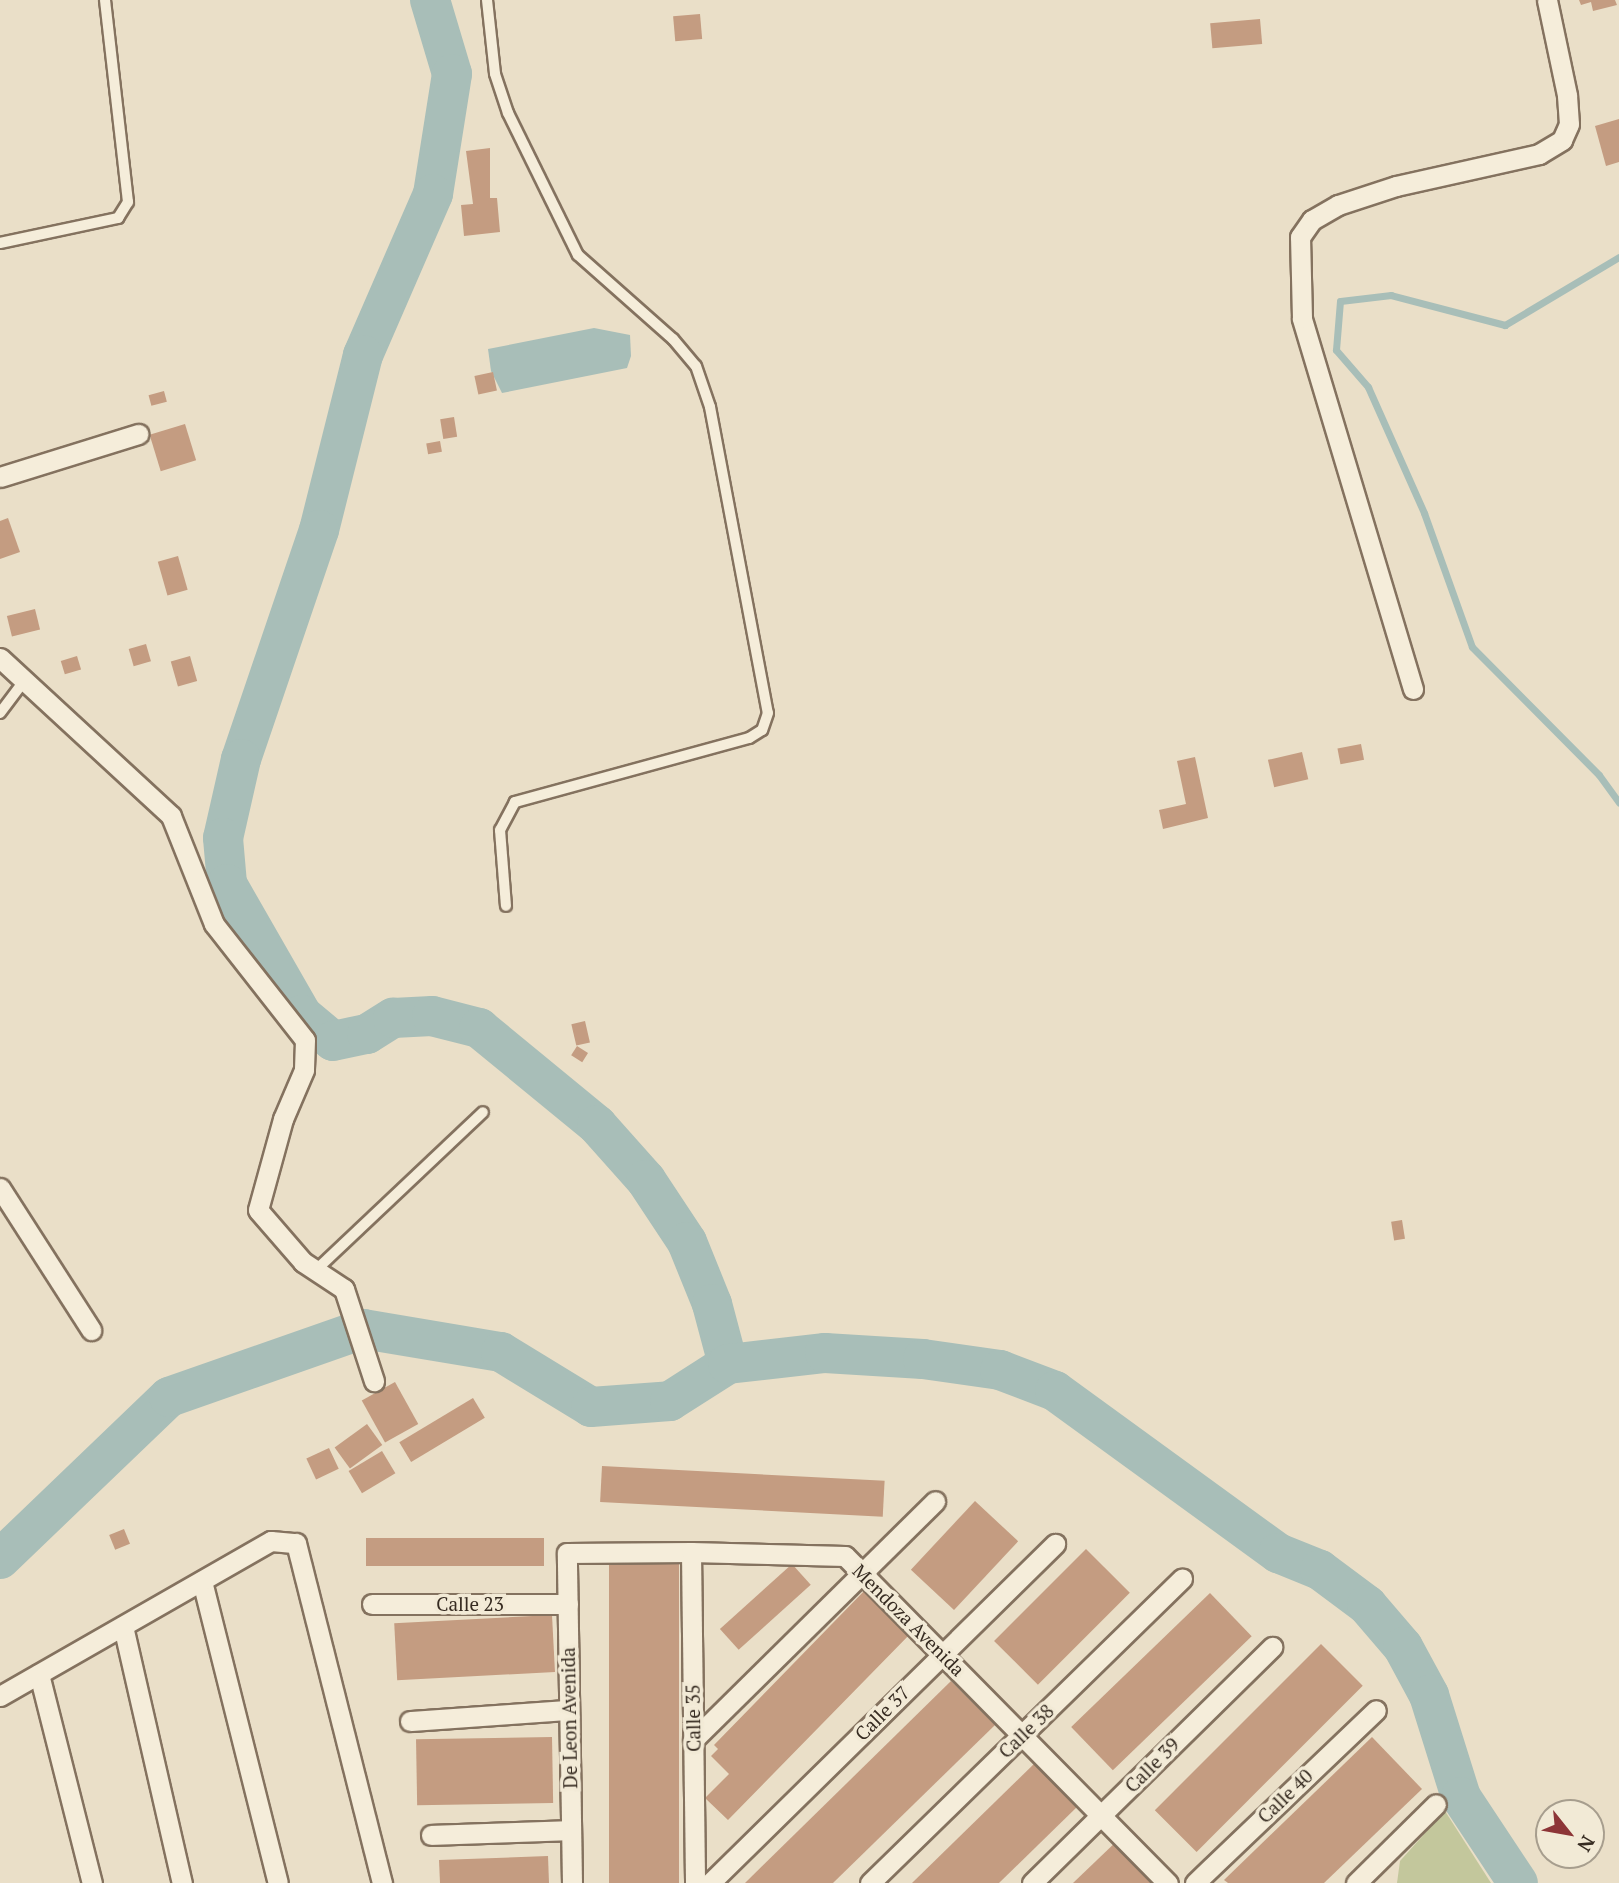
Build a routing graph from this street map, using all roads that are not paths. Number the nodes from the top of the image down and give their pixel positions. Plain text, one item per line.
1 (105, 0) edge
2 (487, 0) edge
3 (1547, 0) edge
4 (0, 243) edge
5 (138, 433) dead end
6 (0, 477) edge
7 (0, 658) edge
8 (24, 681) junction
9 (1413, 689) dead end
10 (0, 713) edge
11 (506, 906) dead end
12 (483, 1112) dead end
13 (0, 1188) edge
14 (315, 1271) junction
15 (91, 1330) dead end
16 (374, 1381) dead end
17 (935, 1500) dead end
18 (1055, 1544) dead end
19 (691, 1552) junction
20 (567, 1553) joint
21 (863, 1572) junction
22 (1182, 1578) dead end
23 (202, 1581) junction
24 (372, 1604) dead end
25 (568, 1604) junction
26 (123, 1626) junction
27 (1272, 1647) dead end
28 (943, 1653) junction
29 (39, 1674) junction
30 (0, 1696) edge
31 (568, 1710) junction
32 (1376, 1710) dead end
33 (410, 1721) dead end
34 (1022, 1734) junction
35 (693, 1740) junction
36 (1436, 1804) dead end
37 (1101, 1815) junction
38 (571, 1830) junction
39 (430, 1835) dead end
40 (92, 1883) edge
41 (182, 1883) edge
42 (278, 1883) edge
43 (382, 1883) edge
44 (572, 1883) edge
45 (695, 1883) edge
46 (710, 1883) edge
47 (870, 1883) edge
48 (1032, 1883) edge
49 (1168, 1883) edge
50 (1195, 1883) edge
51 (1356, 1883) edge

1 - 4 lane
2 - 11 lane
3 - 9 street
5 - 6 street
7 - 8 street
8 - 10 lane
8 - 14 street
12 - 14 lane
13 - 15 street
14 - 16 street
17 - 21 street
18 - 28 street, Calle 37
19 - 20 street, Mendoza Avenida
19 - 21 street, Mendoza Avenida
19 - 35 street, Calle 35
20 - 25 street, De Leon Avenida
21 - 28 street, Mendoza Avenida
21 - 35 street
22 - 34 street, Calle 38
23 - 26 street
23 - 42 street
23 - 43 street
24 - 25 street, Calle 23
25 - 31 street, De Leon Avenida
26 - 29 street
26 - 41 street
27 - 37 street, Calle 39
28 - 34 street, Mendoza Avenida
28 - 46 street, Calle 37
29 - 30 street
29 - 40 street
31 - 33 street
31 - 38 street, De Leon Avenida
32 - 50 street, Calle 40
34 - 37 street, Mendoza Avenida
34 - 47 street, Calle 38
35 - 45 street, Calle 35
36 - 51 street
37 - 48 street, Calle 39
37 - 49 street, Mendoza Avenida
38 - 39 street
38 - 44 street, De Leon Avenida

